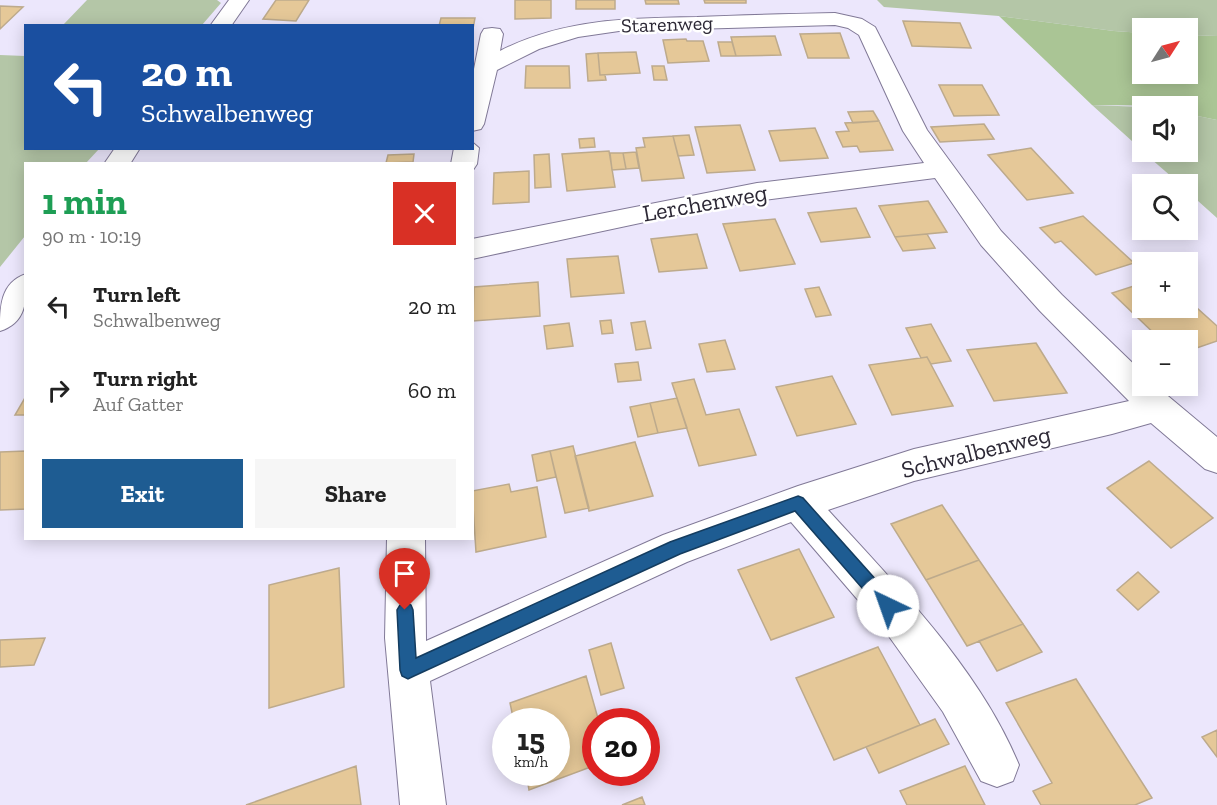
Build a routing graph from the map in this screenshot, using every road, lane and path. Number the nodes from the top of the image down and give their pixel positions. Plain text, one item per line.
1 (238, 0) edge
2 (221, 24) edge
3 (492, 34) dead end
4 (488, 67) junction
5 (474, 117) edge
6 (940, 169) junction
7 (474, 249) edge
8 (24, 288) edge
9 (0, 319) edge
10 (1156, 407) junction
11 (1217, 458) edge
12 (798, 503) junction
13 (406, 540) edge
14 (408, 670) junction
15 (997, 765) dead end
16 (423, 805) edge

1 - 2 street
3 - 4 street
4 - 5 street
4 - 6 street, Starenweg
6 - 7 street, Lerchenweg
6 - 10 street
8 - 9 street
10 - 11 street
10 - 12 street, Schwalbenweg
12 - 14 street, Schwalbenweg
12 - 15 street
13 - 14 street
14 - 16 street

